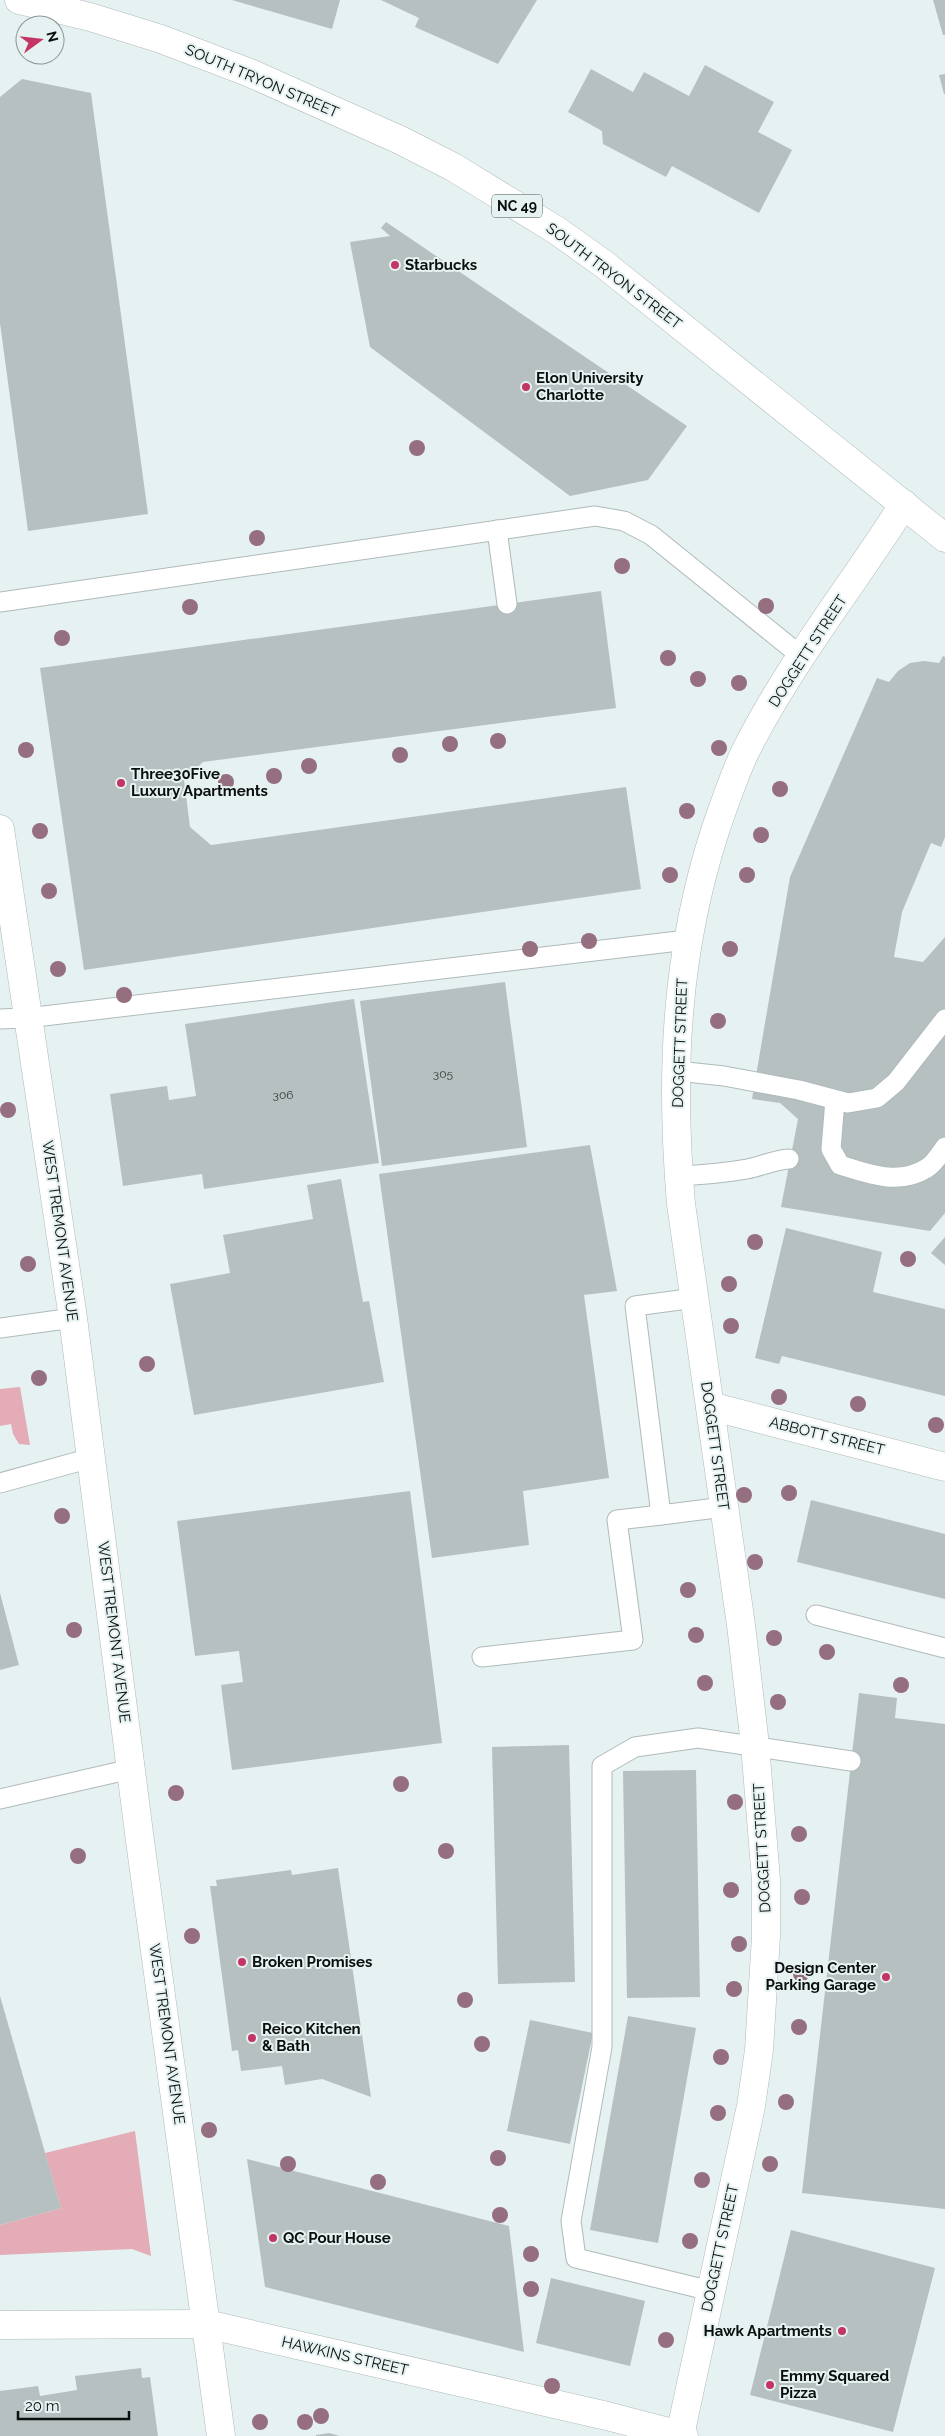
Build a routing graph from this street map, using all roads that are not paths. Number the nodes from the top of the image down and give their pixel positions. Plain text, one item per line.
1 (19, 0) edge
2 (904, 504) junction
3 (497, 530) junction
4 (945, 538) edge
5 (0, 602) edge
6 (507, 604) dead end
7 (801, 656) junction
8 (0, 829) edge
9 (687, 940) junction
10 (27, 1018) junction
11 (0, 1019) edge
12 (945, 1019) edge
13 (676, 1071) junction
14 (835, 1100) junction
15 (945, 1147) edge
16 (789, 1159) dead end
17 (679, 1176) junction
18 (695, 1298) junction
19 (73, 1318) junction
20 (0, 1328) edge
21 (710, 1406) junction
22 (91, 1458) junction
23 (945, 1467) edge
24 (0, 1483) edge
25 (724, 1507) junction
26 (661, 1515) junction
27 (816, 1615) dead end
28 (945, 1648) edge
29 (482, 1657) dead end
30 (755, 1745) junction
31 (851, 1761) dead end
32 (131, 1768) junction
33 (0, 1799) edge
34 (711, 2291) junction
35 (206, 2324) junction
36 (0, 2325) edge
37 (682, 2435) edge
38 (221, 2436) edge

1 - 2 street, SOUTH TRYON STREET / NC 49
2 - 4 street, SOUTH TRYON STREET / NC 49
2 - 7 street, DOGGETT STREET
3 - 5 lane
3 - 6 lane
3 - 7 lane
7 - 9 street, DOGGETT STREET
8 - 10 street, WEST TREMONT AVENUE
9 - 10 lane
9 - 13 street, DOGGETT STREET
10 - 11 lane
10 - 19 street, WEST TREMONT AVENUE
12 - 14 lane
13 - 14 lane
13 - 17 street, DOGGETT STREET
14 - 15 lane
16 - 17 lane
17 - 18 street, DOGGETT STREET
18 - 21 street, DOGGETT STREET
18 - 26 lane
19 - 20 lane
19 - 22 street, WEST TREMONT AVENUE
21 - 23 street, ABBOTT STREET
21 - 25 street, DOGGETT STREET
22 - 24 lane
22 - 32 street, WEST TREMONT AVENUE
25 - 26 lane
25 - 30 street, DOGGETT STREET
26 - 29 lane
27 - 28 lane
30 - 31 lane
30 - 34 street, DOGGETT STREET
30 - 34 lane
32 - 33 lane
32 - 35 street, WEST TREMONT AVENUE
34 - 37 street, DOGGETT STREET
35 - 36 street, HAWKINS STREET
35 - 37 street, HAWKINS STREET
35 - 38 street, WEST TREMONT AVENUE

